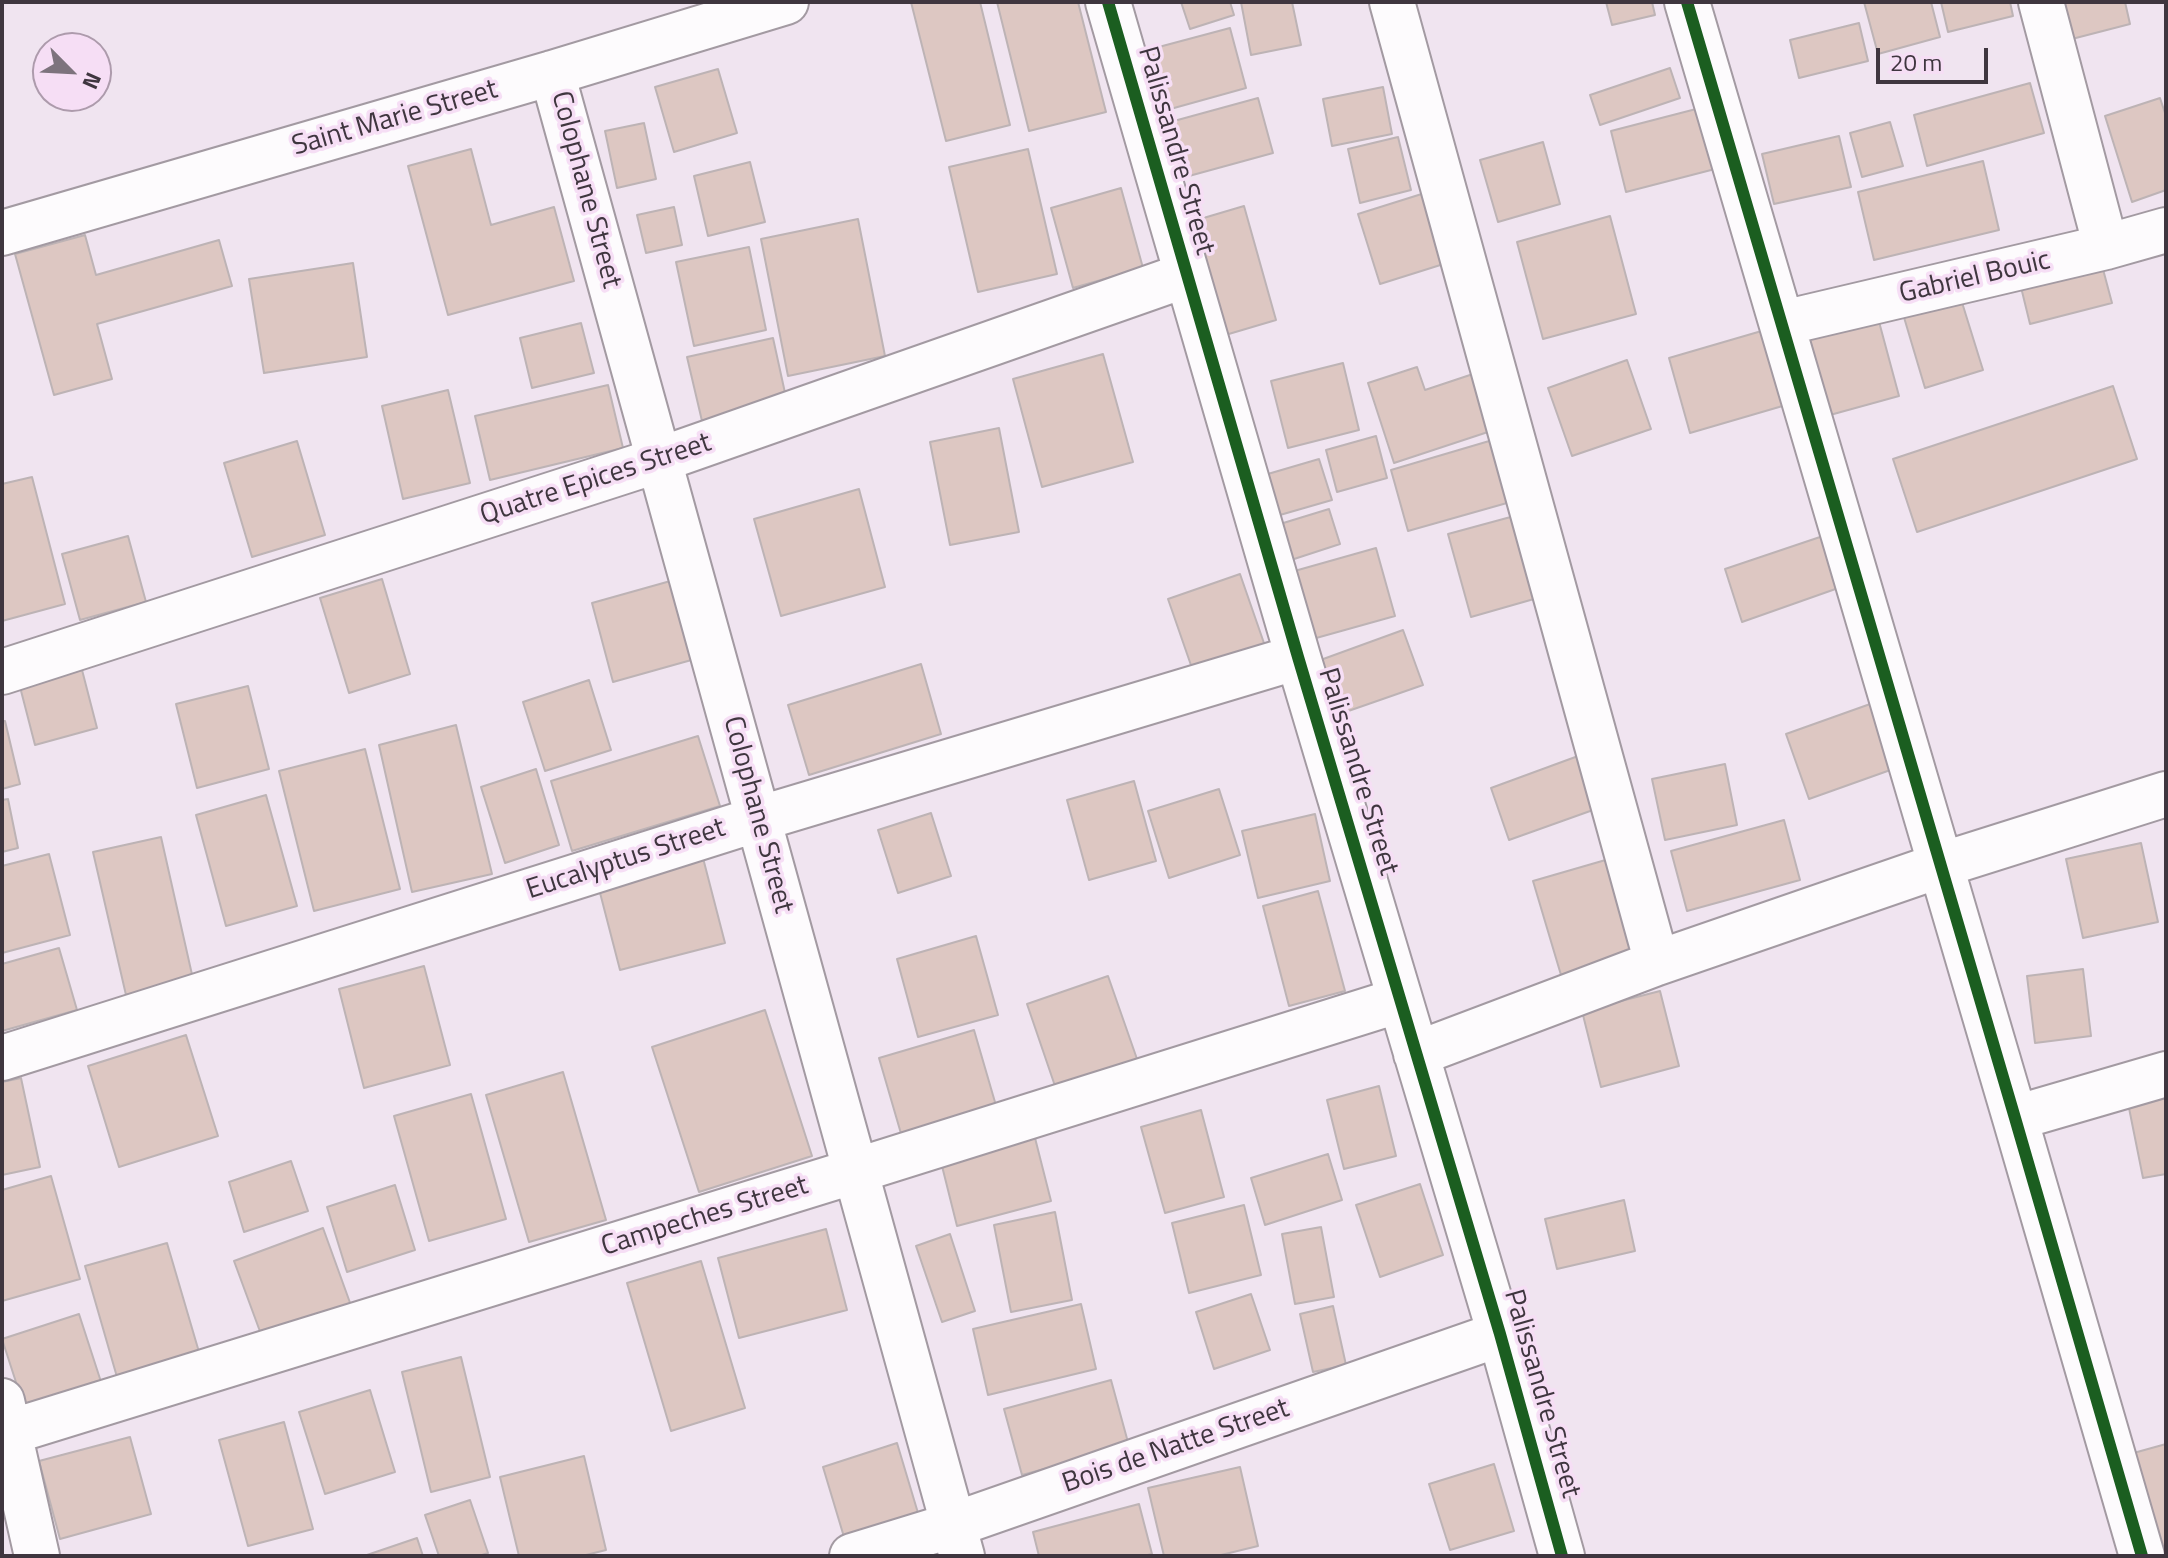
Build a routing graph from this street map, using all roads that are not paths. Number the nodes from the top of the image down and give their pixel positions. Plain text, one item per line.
1 (786, 2) edge
2 (1108, 2) edge
3 (1392, 2) edge
4 (1687, 2) edge
5 (2041, 2) edge
6 (552, 73) junction
7 (2166, 230) edge
8 (2, 233) edge
9 (2106, 247) junction
10 (1186, 275) junction
11 (1783, 323) junction
12 (659, 460) junction
13 (1298, 657) junction
14 (2, 672) edge
15 (2166, 794) edge
16 (758, 819) junction
17 (1941, 865) junction
18 (1657, 963) junction
19 (1400, 1000) junction
20 (1416, 1054) junction
21 (2, 1058) edge
22 (2166, 1074) edge
23 (2015, 1118) junction
24 (855, 1171) junction
25 (1500, 1334) junction
26 (6, 1416) edge
27 (958, 1540) edge
28 (37, 1556) edge
29 (852, 1556) edge
30 (1562, 1556) edge
31 (2142, 1556) edge

1 - 6 street, Saint Marie Street
2 - 10 street, Palissandre Street
3 - 18 street
4 - 11 street
5 - 9 street
6 - 8 street, Saint Marie Street
6 - 12 street, Colophane Street
7 - 9 street, Gabriel Bouic
9 - 11 street, Gabriel Bouic
10 - 12 street, Quatre Epices Street
10 - 13 street, Palissandre Street
11 - 17 street
12 - 14 street, Quatre Epices Street
12 - 16 street, Colophane Street
13 - 16 street, Eucalyptus Street
13 - 19 street, Palissandre Street
15 - 17 street
16 - 21 street, Eucalyptus Street
16 - 24 street, Colophane Street
17 - 18 street
17 - 23 street
18 - 20 street
19 - 20 street, Palissandre Street
19 - 24 street, Campeches Street
20 - 25 street, Palissandre Street
22 - 23 street
23 - 31 street
24 - 26 street, Campeches Street
24 - 27 street, Colophane Street
25 - 27 street, Bois de Natte Street
25 - 30 street, Palissandre Street
26 - 28 street
27 - 29 street, Bois de Natte Street

